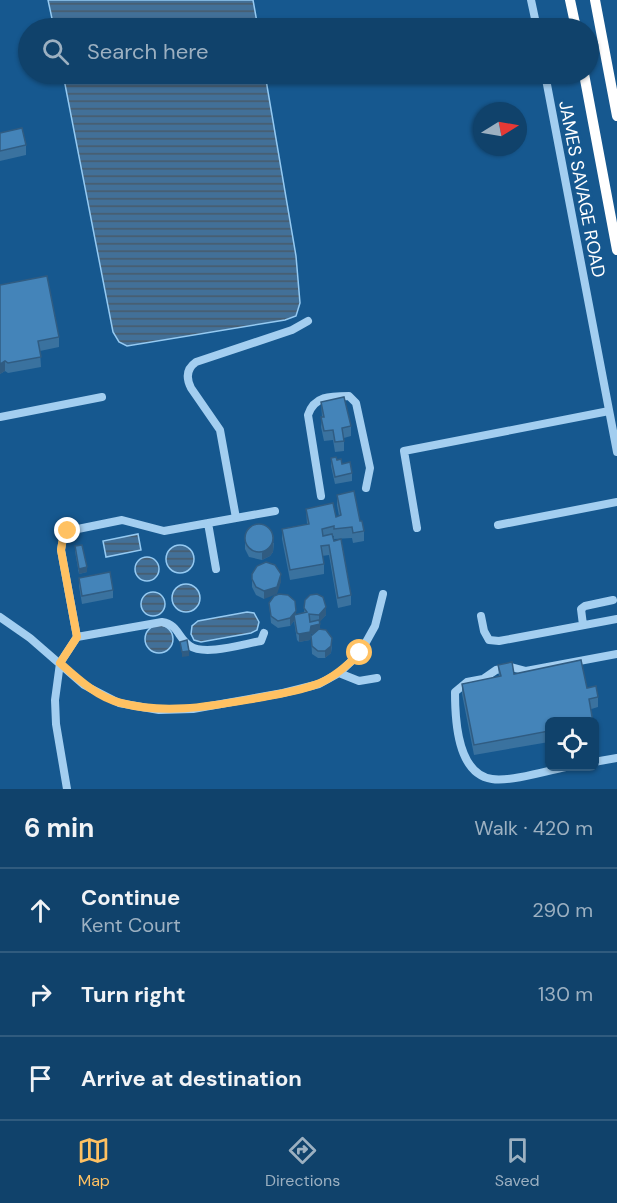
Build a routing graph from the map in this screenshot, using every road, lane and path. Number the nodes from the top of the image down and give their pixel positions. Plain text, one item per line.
1 (531, 0) edge
2 (570, 0) edge
3 (595, 0) edge
4 (600, 0) edge
5 (535, 18) edge
6 (574, 18) edge
7 (598, 18) edge
8 (599, 21) edge
9 (547, 84) edge
10 (586, 84) edge
11 (612, 88) junction
12 (617, 117) edge
13 (617, 250) edge
14 (308, 321) dead end
15 (102, 397) dead end
16 (609, 411) junction
17 (0, 417) edge
18 (617, 452) edge
19 (366, 488) dead end
20 (321, 496) dead end
21 (617, 502) edge
22 (275, 511) dead end
23 (236, 518) junction
24 (208, 523) junction
25 (498, 525) dead end
26 (417, 528) dead end
27 (216, 569) dead end
28 (382, 594) dead end
29 (613, 600) dead end
30 (481, 616) dead end
31 (0, 617) edge
32 (617, 619) edge
33 (583, 626) junction
34 (264, 633) dead end
35 (77, 637) junction
36 (617, 654) edge
37 (60, 663) junction
38 (339, 673) junction
39 (377, 678) dead end
40 (617, 758) edge
41 (599, 761) edge
42 (545, 771) edge
43 (64, 788) edge

1 - 5 street
2 - 6 highway
3 - 7 highway
4 - 11 highway
8 - 11 highway
9 - 16 street, JAMES SAVAGE ROAD
10 - 13 highway
11 - 12 highway
14 - 23 street
15 - 17 street
16 - 18 street, JAMES SAVAGE ROAD
16 - 26 street
19 - 20 street
21 - 25 street
22 - 23 street
23 - 24 street
24 - 27 street
24 - 35 street
28 - 38 street
29 - 33 street
30 - 33 street
31 - 37 street
32 - 33 street
34 - 35 street
35 - 37 street
36 - 42 street
37 - 38 street
37 - 43 street
38 - 39 street
40 - 41 street

